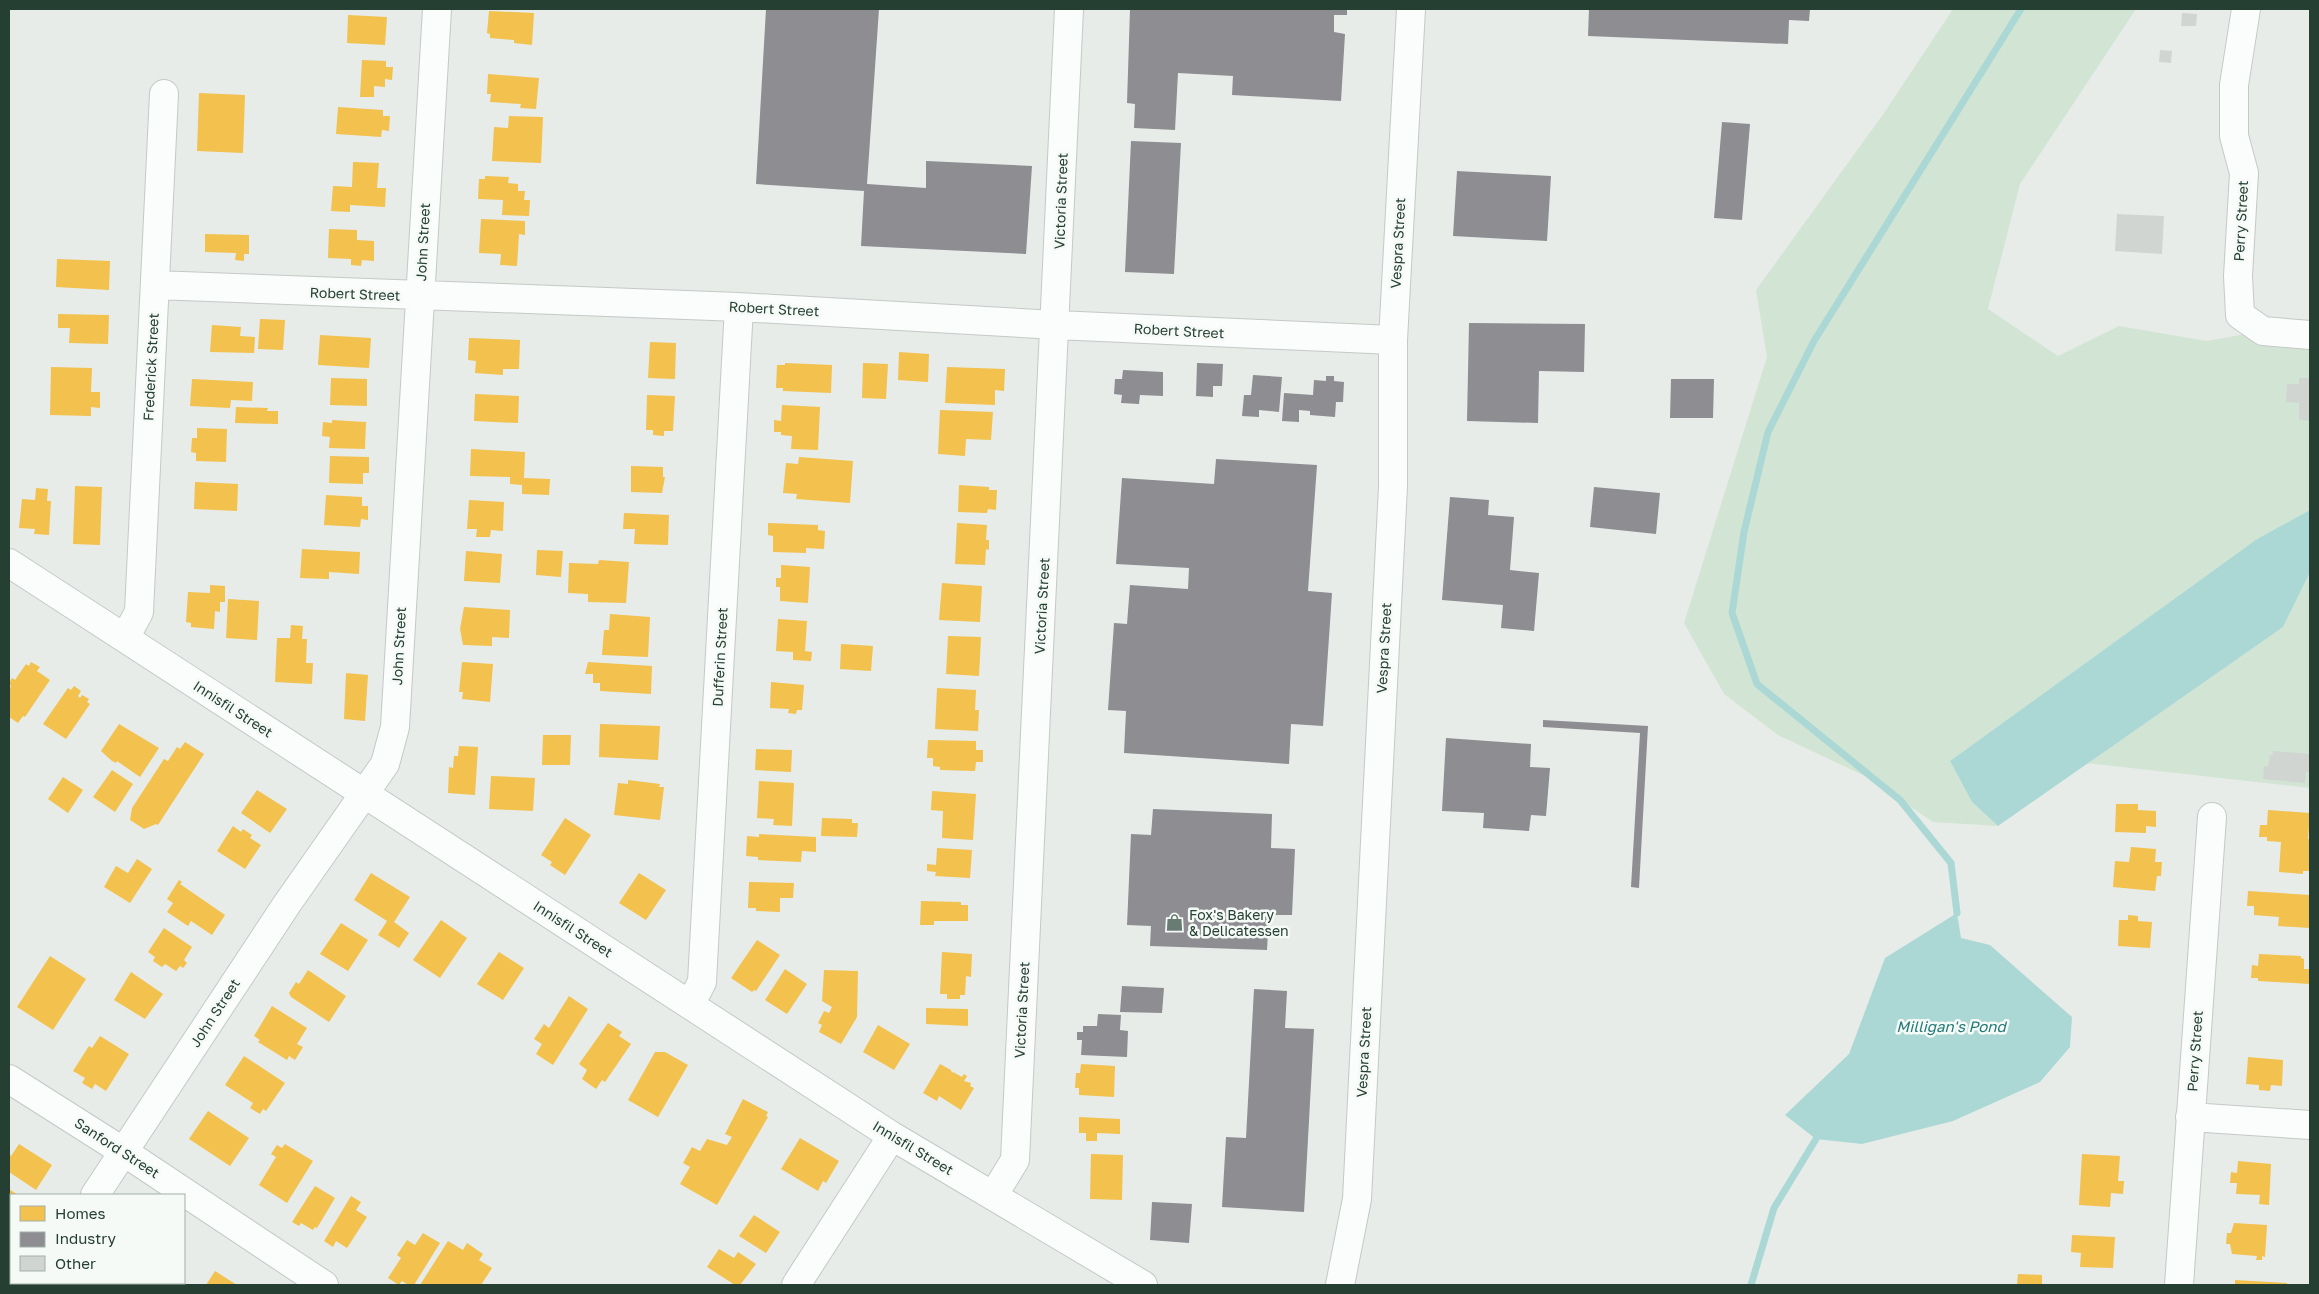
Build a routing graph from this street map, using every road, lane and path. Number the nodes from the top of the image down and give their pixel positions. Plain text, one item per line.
1 (437, 9) edge
2 (1069, 9) edge
3 (1411, 9) edge
4 (2246, 9) edge
5 (164, 94) dead end
6 (155, 285) junction
7 (420, 296) junction
8 (739, 307) junction
9 (1056, 325) junction
10 (2310, 335) edge
11 (1393, 340) junction
12 (9, 563) edge
13 (125, 638) junction
14 (363, 795) junction
15 (2212, 817) dead end
16 (690, 1004) junction
17 (9, 1079) edge
18 (2190, 1117) junction
19 (2310, 1125) edge
20 (892, 1136) junction
21 (124, 1152) junction
22 (96, 1194) edge
23 (993, 1196) junction
24 (324, 1285) edge
25 (796, 1285) edge
26 (1143, 1285) edge
27 (1340, 1285) edge
28 (2179, 1285) edge

1 - 7 street, John Street
2 - 9 street, Victoria Street
3 - 11 street, Vespra Street
4 - 10 street, Perry Street
5 - 6 street, Frederick Street
6 - 7 street, Robert Street
6 - 13 street, Frederick Street
7 - 8 street, Robert Street
7 - 14 street, John Street
8 - 9 street, Robert Street
8 - 16 street, Dufferin Street
9 - 11 street, Robert Street
9 - 23 street, Victoria Street
11 - 27 street, Vespra Street
12 - 13 street, Innisfil Street
13 - 14 street, Innisfil Street
14 - 16 street, Innisfil Street
14 - 21 street, John Street
15 - 18 street, Perry Street
16 - 20 street, Innisfil Street
17 - 21 street, Sanford Street
18 - 19 street
18 - 28 street, Perry Street
20 - 23 street, Innisfil Street
20 - 25 street
21 - 22 street, John Street
21 - 24 street, Sanford Street
23 - 26 street, Innisfil Street

